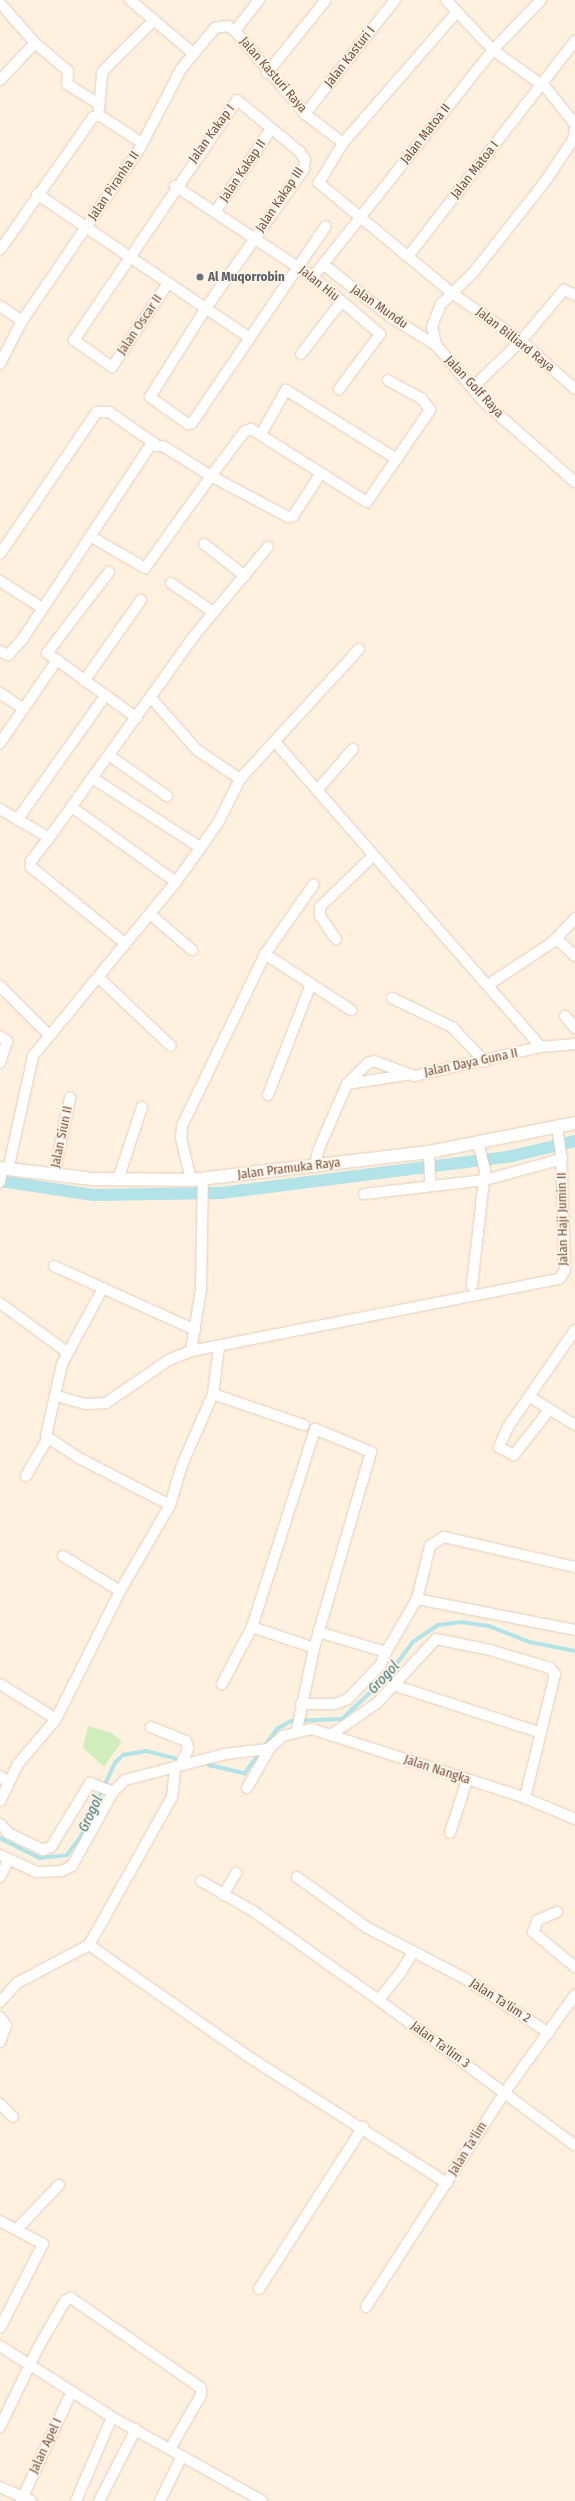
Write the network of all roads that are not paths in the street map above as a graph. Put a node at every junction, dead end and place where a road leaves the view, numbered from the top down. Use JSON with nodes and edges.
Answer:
{"nodes":[{"id":1,"x":130,"y":0,"type":"edge"},
{"id":2,"x":259,"y":0,"type":"edge"},
{"id":3,"x":326,"y":0,"type":"edge"},
{"id":4,"x":395,"y":0,"type":"edge"},
{"id":5,"x":446,"y":0,"type":"edge"},
{"id":6,"x":541,"y":0,"type":"edge"},
{"id":7,"x":0,"y":3,"type":"edge"},
{"id":8,"x":456,"y":13,"type":"junction"},
{"id":9,"x":154,"y":20,"type":"junction"},
{"id":10,"x":235,"y":31,"type":"junction"},
{"id":11,"x":575,"y":40,"type":"edge"},
{"id":12,"x":34,"y":43,"type":"junction"},
{"id":13,"x":493,"y":50,"type":"junction"},
{"id":14,"x":193,"y":53,"type":"junction"},
{"id":15,"x":267,"y":73,"type":"junction"},
{"id":16,"x":0,"y":80,"type":"edge"},
{"id":17,"x":541,"y":85,"type":"junction"},
{"id":18,"x":99,"y":104,"type":"junction"},
{"id":19,"x":306,"y":114,"type":"junction"},
{"id":20,"x":99,"y":116,"type":"junction"},
{"id":21,"x":575,"y":124,"type":"edge"},
{"id":22,"x":271,"y":129,"type":"junction"},
{"id":23,"x":575,"y":129,"type":"edge"},
{"id":24,"x":142,"y":143,"type":"junction"},
{"id":25,"x":343,"y":143,"type":"junction"},
{"id":26,"x":175,"y":186,"type":"junction"},
{"id":27,"x":37,"y":194,"type":"junction"},
{"id":28,"x":215,"y":212,"type":"junction"},
{"id":29,"x":360,"y":218,"type":"junction"},
{"id":30,"x":326,"y":226,"type":"dead end"},
{"id":31,"x":85,"y":228,"type":"junction"},
{"id":32,"x":255,"y":238,"type":"junction"},
{"id":33,"x":0,"y":250,"type":"edge"},
{"id":34,"x":408,"y":255,"type":"junction"},
{"id":35,"x":129,"y":257,"type":"junction"},
{"id":36,"x":324,"y":265,"type":"junction"},
{"id":37,"x":298,"y":267,"type":"junction"},
{"id":38,"x":313,"y":277,"type":"junction"},
{"id":39,"x":168,"y":283,"type":"junction"},
{"id":40,"x":453,"y":294,"type":"junction"},
{"id":41,"x":575,"y":295,"type":"edge"},
{"id":42,"x":341,"y":302,"type":"junction"},
{"id":43,"x":0,"y":306,"type":"edge"},
{"id":44,"x":206,"y":308,"type":"junction"},
{"id":45,"x":22,"y":321,"type":"junction"},
{"id":46,"x":250,"y":338,"type":"junction"},
{"id":47,"x":521,"y":342,"type":"junction"},
{"id":48,"x":436,"y":345,"type":"junction"},
{"id":49,"x":301,"y":354,"type":"dead end"},
{"id":50,"x":0,"y":364,"type":"edge"},
{"id":51,"x":388,"y":380,"type":"dead end"},
{"id":52,"x":472,"y":388,"type":"junction"},
{"id":53,"x":339,"y":389,"type":"dead end"},
{"id":54,"x":575,"y":389,"type":"edge"},
{"id":55,"x":261,"y":434,"type":"junction"},
{"id":56,"x":155,"y":444,"type":"junction"},
{"id":57,"x":397,"y":459,"type":"junction"},
{"id":58,"x":321,"y":473,"type":"junction"},
{"id":59,"x":211,"y":476,"type":"junction"},
{"id":60,"x":575,"y":482,"type":"edge"},
{"id":61,"x":90,"y":536,"type":"junction"},
{"id":62,"x":204,"y":544,"type":"dead end"},
{"id":63,"x":268,"y":547,"type":"dead end"},
{"id":64,"x":0,"y":554,"type":"edge"},
{"id":65,"x":109,"y":572,"type":"dead end"},
{"id":66,"x":245,"y":576,"type":"junction"},
{"id":67,"x":0,"y":581,"type":"edge"},
{"id":68,"x":171,"y":583,"type":"dead end"},
{"id":69,"x":140,"y":600,"type":"dead end"},
{"id":70,"x":42,"y":608,"type":"junction"},
{"id":71,"x":213,"y":612,"type":"junction"},
{"id":72,"x":359,"y":649,"type":"dead end"},
{"id":73,"x":0,"y":651,"type":"edge"},
{"id":74,"x":57,"y":660,"type":"junction"},
{"id":75,"x":84,"y":681,"type":"junction"},
{"id":76,"x":0,"y":694,"type":"edge"},
{"id":77,"x":105,"y":696,"type":"junction"},
{"id":78,"x":152,"y":699,"type":"junction"},
{"id":79,"x":22,"y":708,"type":"junction"},
{"id":80,"x":137,"y":718,"type":"junction"},
{"id":81,"x":275,"y":742,"type":"junction"},
{"id":82,"x":0,"y":743,"type":"edge"},
{"id":83,"x":353,"y":749,"type":"dead end"},
{"id":84,"x":110,"y":756,"type":"junction"},
{"id":85,"x":94,"y":779,"type":"junction"},
{"id":86,"x":240,"y":779,"type":"junction"},
{"id":87,"x":318,"y":789,"type":"junction"},
{"id":88,"x":168,"y":796,"type":"dead end"},
{"id":89,"x":73,"y":808,"type":"junction"},
{"id":90,"x":0,"y":809,"type":"edge"},
{"id":91,"x":18,"y":820,"type":"junction"},
{"id":92,"x":49,"y":838,"type":"junction"},
{"id":93,"x":201,"y":848,"type":"junction"},
{"id":94,"x":373,"y":856,"type":"junction"},
{"id":95,"x":176,"y":882,"type":"junction"},
{"id":96,"x":314,"y":884,"type":"dead end"},
{"id":97,"x":151,"y":915,"type":"junction"},
{"id":98,"x":575,"y":918,"type":"edge"},
{"id":99,"x":336,"y":939,"type":"dead end"},
{"id":100,"x":557,"y":939,"type":"junction"},
{"id":101,"x":126,"y":944,"type":"junction"},
{"id":102,"x":192,"y":950,"type":"dead end"},
{"id":103,"x":265,"y":954,"type":"junction"},
{"id":104,"x":575,"y":956,"type":"edge"},
{"id":105,"x":98,"y":977,"type":"junction"},
{"id":106,"x":311,"y":984,"type":"junction"},
{"id":107,"x":0,"y":986,"type":"edge"},
{"id":108,"x":488,"y":986,"type":"junction"},
{"id":109,"x":392,"y":998,"type":"dead end"},
{"id":110,"x":351,"y":1010,"type":"dead end"},
{"id":111,"x":565,"y":1016,"type":"dead end"},
{"id":112,"x":575,"y":1028,"type":"edge"},
{"id":113,"x":49,"y":1035,"type":"junction"},
{"id":114,"x":0,"y":1036,"type":"edge"},
{"id":115,"x":575,"y":1044,"type":"edge"},
{"id":116,"x":171,"y":1046,"type":"dead end"},
{"id":117,"x":541,"y":1047,"type":"junction"},
{"id":118,"x":485,"y":1062,"type":"junction"},
{"id":119,"x":0,"y":1063,"type":"edge"},
{"id":120,"x":406,"y":1075,"type":"junction"},
{"id":121,"x":347,"y":1084,"type":"junction"},
{"id":122,"x":268,"y":1095,"type":"dead end"},
{"id":123,"x":70,"y":1098,"type":"dead end"},
{"id":124,"x":142,"y":1107,"type":"dead end"},
{"id":125,"x":575,"y":1123,"type":"edge"},
{"id":126,"x":558,"y":1133,"type":"junction"},
{"id":127,"x":480,"y":1146,"type":"junction"},
{"id":128,"x":561,"y":1156,"type":"junction"},
{"id":129,"x":429,"y":1157,"type":"junction"},
{"id":130,"x":315,"y":1167,"type":"junction"},
{"id":131,"x":2,"y":1172,"type":"edge"},
{"id":132,"x":54,"y":1175,"type":"junction"},
{"id":133,"x":485,"y":1175,"type":"junction"},
{"id":134,"x":118,"y":1180,"type":"junction"},
{"id":135,"x":191,"y":1180,"type":"junction"},
{"id":136,"x":430,"y":1182,"type":"junction"},
{"id":137,"x":203,"y":1183,"type":"junction"},
{"id":138,"x":364,"y":1194,"type":"dead end"},
{"id":139,"x":54,"y":1266,"type":"dead end"},
{"id":140,"x":472,"y":1286,"type":"dead end"},
{"id":141,"x":103,"y":1288,"type":"junction"},
{"id":142,"x":0,"y":1303,"type":"edge"},
{"id":143,"x":195,"y":1330,"type":"junction"},
{"id":144,"x":575,"y":1330,"type":"edge"},
{"id":145,"x":219,"y":1347,"type":"junction"},
{"id":146,"x":190,"y":1351,"type":"junction"},
{"id":147,"x":67,"y":1352,"type":"junction"},
{"id":148,"x":212,"y":1394,"type":"junction"},
{"id":149,"x":57,"y":1396,"type":"junction"},
{"id":150,"x":530,"y":1397,"type":"junction"},
{"id":151,"x":550,"y":1410,"type":"junction"},
{"id":152,"x":304,"y":1425,"type":"dead end"},
{"id":153,"x":575,"y":1425,"type":"edge"},
{"id":154,"x":48,"y":1438,"type":"junction"},
{"id":155,"x":26,"y":1476,"type":"dead end"},
{"id":156,"x":170,"y":1505,"type":"junction"},
{"id":157,"x":63,"y":1556,"type":"dead end"},
{"id":158,"x":575,"y":1567,"type":"edge"},
{"id":159,"x":120,"y":1591,"type":"junction"},
{"id":160,"x":417,"y":1599,"type":"junction"},
{"id":161,"x":252,"y":1627,"type":"junction"},
{"id":162,"x":575,"y":1630,"type":"edge"},
{"id":163,"x":318,"y":1632,"type":"junction"},
{"id":164,"x":314,"y":1648,"type":"junction"},
{"id":165,"x":386,"y":1652,"type":"junction"},
{"id":166,"x":0,"y":1684,"type":"edge"},
{"id":167,"x":222,"y":1684,"type":"dead end"},
{"id":168,"x":396,"y":1686,"type":"junction"},
{"id":169,"x":300,"y":1709,"type":"junction"},
{"id":170,"x":56,"y":1718,"type":"junction"},
{"id":171,"x":297,"y":1727,"type":"junction"},
{"id":172,"x":151,"y":1728,"type":"dead end"},
{"id":173,"x":538,"y":1732,"type":"junction"},
{"id":174,"x":332,"y":1734,"type":"junction"},
{"id":175,"x":269,"y":1748,"type":"junction"},
{"id":176,"x":178,"y":1766,"type":"junction"},
{"id":177,"x":4,"y":1780,"type":"edge"},
{"id":178,"x":467,"y":1780,"type":"junction"},
{"id":179,"x":247,"y":1788,"type":"dead end"},
{"id":180,"x":111,"y":1791,"type":"junction"},
{"id":181,"x":525,"y":1798,"type":"junction"},
{"id":182,"x":0,"y":1801,"type":"edge"},
{"id":183,"x":575,"y":1819,"type":"edge"},
{"id":184,"x":0,"y":1824,"type":"edge"},
{"id":185,"x":450,"y":1833,"type":"dead end"},
{"id":186,"x":4,"y":1858,"type":"edge"},
{"id":187,"x":236,"y":1873,"type":"dead end"},
{"id":188,"x":0,"y":1877,"type":"edge"},
{"id":189,"x":298,"y":1877,"type":"dead end"},
{"id":190,"x":201,"y":1881,"type":"dead end"},
{"id":191,"x":223,"y":1895,"type":"junction"},
{"id":192,"x":557,"y":1912,"type":"dead end"},
{"id":193,"x":89,"y":1945,"type":"junction"},
{"id":194,"x":412,"y":1954,"type":"junction"},
{"id":195,"x":575,"y":1967,"type":"edge"},
{"id":196,"x":575,"y":1995,"type":"edge"},
{"id":197,"x":376,"y":1998,"type":"junction"},
{"id":198,"x":0,"y":2002,"type":"edge"},
{"id":199,"x":0,"y":2017,"type":"edge"},
{"id":200,"x":549,"y":2033,"type":"junction"},
{"id":201,"x":0,"y":2042,"type":"edge"},
{"id":202,"x":505,"y":2092,"type":"junction"},
{"id":203,"x":0,"y":2104,"type":"edge"},
{"id":204,"x":13,"y":2117,"type":"dead end"},
{"id":205,"x":363,"y":2127,"type":"junction"},
{"id":206,"x":575,"y":2145,"type":"edge"},
{"id":207,"x":447,"y":2183,"type":"junction"},
{"id":208,"x":59,"y":2185,"type":"dead end"},
{"id":209,"x":0,"y":2221,"type":"edge"},
{"id":210,"x":17,"y":2229,"type":"junction"},
{"id":211,"x":259,"y":2289,"type":"dead end"},
{"id":212,"x":366,"y":2307,"type":"dead end"},
{"id":213,"x":0,"y":2328,"type":"edge"},
{"id":214,"x":0,"y":2346,"type":"edge"},
{"id":215,"x":31,"y":2363,"type":"junction"},
{"id":216,"x":72,"y":2391,"type":"junction"},
{"id":217,"x":112,"y":2416,"type":"junction"},
{"id":218,"x":0,"y":2427,"type":"edge"},
{"id":219,"x":136,"y":2429,"type":"junction"},
{"id":220,"x":170,"y":2449,"type":"junction"},
{"id":221,"x":182,"y":2456,"type":"junction"},
{"id":222,"x":0,"y":2487,"type":"edge"},
{"id":223,"x":25,"y":2500,"type":"edge"},
{"id":224,"x":76,"y":2501,"type":"edge"},
{"id":225,"x":99,"y":2501,"type":"edge"},
{"id":226,"x":160,"y":2501,"type":"edge"},
{"id":227,"x":262,"y":2501,"type":"edge"}],
"edges":[{"from":1,"to":9,"type":"street"},
{"from":2,"to":10,"type":"street","name":"Jalan Kasturi Raya"},
{"from":3,"to":15,"type":"street"},
{"from":4,"to":19,"type":"street","name":"Jalan Kasturi I"},
{"from":5,"to":8,"type":"street"},
{"from":6,"to":13,"type":"street","name":"Jalan Matoa II"},
{"from":7,"to":12,"type":"street"},
{"from":8,"to":13,"type":"street"},
{"from":8,"to":25,"type":"street"},
{"from":9,"to":14,"type":"street"},
{"from":9,"to":18,"type":"street"},
{"from":10,"to":14,"type":"street","name":"Jalan Piranha II"},
{"from":10,"to":15,"type":"street","name":"Jalan Kasturi Raya"},
{"from":11,"to":17,"type":"street","name":"Jalan Matoa I"},
{"from":12,"to":16,"type":"street"},
{"from":12,"to":18,"type":"street"},
{"from":13,"to":17,"type":"street"},
{"from":13,"to":29,"type":"street","name":"Jalan Matoa II"},
{"from":14,"to":24,"type":"street","name":"Jalan Piranha II"},
{"from":15,"to":19,"type":"street","name":"Jalan Kasturi Raya"},
{"from":17,"to":21,"type":"street"},
{"from":17,"to":34,"type":"street","name":"Jalan Matoa I"},
{"from":18,"to":20,"type":"street"},
{"from":19,"to":25,"type":"street","name":"Jalan Kasturi Raya"},
{"from":20,"to":24,"type":"street"},
{"from":20,"to":27,"type":"street"},
{"from":22,"to":26,"type":"street","name":"Jalan Kakap I"},
{"from":22,"to":28,"type":"street","name":"Jalan Kakap II"},
{"from":22,"to":32,"type":"street","name":"Jalan Kakap III"},
{"from":23,"to":40,"type":"street","name":"Jalan Golf Raya"},
{"from":24,"to":31,"type":"street","name":"Jalan Piranha II"},
{"from":25,"to":29,"type":"street","name":"Jalan Billiard Raya"},
{"from":26,"to":28,"type":"street","name":"Jalan Hiu"},
{"from":26,"to":35,"type":"street"},
{"from":27,"to":31,"type":"street"},
{"from":27,"to":33,"type":"street"},
{"from":28,"to":32,"type":"street","name":"Jalan Hiu"},
{"from":29,"to":34,"type":"street","name":"Jalan Billiard Raya"},
{"from":29,"to":36,"type":"street","name":"Jalan Matoa II"},
{"from":30,"to":37,"type":"street"},
{"from":31,"to":35,"type":"street"},
{"from":31,"to":45,"type":"street","name":"Jalan Piranha II"},
{"from":32,"to":37,"type":"street","name":"Jalan Hiu"},
{"from":32,"to":44,"type":"street","name":"Jalan Kakap III"},
{"from":34,"to":40,"type":"street","name":"Jalan Billiard Raya"},
{"from":35,"to":39,"type":"street"},
{"from":35,"to":39,"type":"street","name":"Jalan Oscar II"},
{"from":36,"to":38,"type":"street","name":"Jalan Matoa II"},
{"from":36,"to":48,"type":"street","name":"Jalan Mundu"},
{"from":37,"to":38,"type":"street","name":"Jalan Hiu"},
{"from":37,"to":46,"type":"street"},
{"from":38,"to":42,"type":"street","name":"Jalan Hiu"},
{"from":39,"to":44,"type":"street"},
{"from":40,"to":47,"type":"street","name":"Jalan Billiard Raya"},
{"from":40,"to":48,"type":"street","name":"Jalan Golf Raya"},
{"from":41,"to":47,"type":"street"},
{"from":42,"to":49,"type":"street"},
{"from":42,"to":53,"type":"street","name":"Jalan Hiu"},
{"from":43,"to":45,"type":"street"},
{"from":44,"to":46,"type":"street"},
{"from":44,"to":46,"type":"street","name":"Jalan Kakap III"},
{"from":45,"to":50,"type":"street","name":"Jalan Piranha II"},
{"from":47,"to":52,"type":"street"},
{"from":47,"to":54,"type":"street","name":"Jalan Billiard Raya"},
{"from":48,"to":52,"type":"street","name":"Jalan Golf Raya"},
{"from":51,"to":57,"type":"street"},
{"from":52,"to":60,"type":"street","name":"Jalan Golf Raya"},
{"from":55,"to":57,"type":"street"},
{"from":55,"to":58,"type":"street"},
{"from":55,"to":59,"type":"street"},
{"from":56,"to":59,"type":"street"},
{"from":56,"to":61,"type":"street"},
{"from":56,"to":64,"type":"street"},
{"from":57,"to":58,"type":"street"},
{"from":58,"to":59,"type":"street"},
{"from":59,"to":61,"type":"street"},
{"from":61,"to":70,"type":"street"},
{"from":62,"to":66,"type":"street"},
{"from":63,"to":66,"type":"street"},
{"from":65,"to":74,"type":"street"},
{"from":66,"to":71,"type":"street"},
{"from":67,"to":70,"type":"street"},
{"from":68,"to":71,"type":"street"},
{"from":69,"to":75,"type":"street"},
{"from":70,"to":73,"type":"street"},
{"from":71,"to":78,"type":"street"},
{"from":72,"to":81,"type":"street"},
{"from":74,"to":75,"type":"street"},
{"from":74,"to":79,"type":"street"},
{"from":75,"to":77,"type":"street"},
{"from":76,"to":79,"type":"street"},
{"from":77,"to":80,"type":"street"},
{"from":77,"to":91,"type":"street"},
{"from":78,"to":80,"type":"street"},
{"from":78,"to":86,"type":"street"},
{"from":79,"to":82,"type":"street"},
{"from":80,"to":84,"type":"street"},
{"from":81,"to":86,"type":"street"},
{"from":81,"to":87,"type":"street"},
{"from":83,"to":87,"type":"street"},
{"from":84,"to":85,"type":"street"},
{"from":84,"to":88,"type":"street"},
{"from":85,"to":89,"type":"street"},
{"from":85,"to":93,"type":"street"},
{"from":86,"to":93,"type":"street"},
{"from":87,"to":94,"type":"street"},
{"from":89,"to":92,"type":"street"},
{"from":89,"to":95,"type":"street"},
{"from":90,"to":91,"type":"street"},
{"from":91,"to":92,"type":"street"},
{"from":92,"to":101,"type":"street"},
{"from":93,"to":95,"type":"street"},
{"from":94,"to":99,"type":"street"},
{"from":94,"to":108,"type":"street"},
{"from":95,"to":97,"type":"street"},
{"from":96,"to":103,"type":"street"},
{"from":97,"to":101,"type":"street"},
{"from":97,"to":102,"type":"street"},
{"from":98,"to":100,"type":"street"},
{"from":100,"to":104,"type":"street"},
{"from":100,"to":108,"type":"street"},
{"from":101,"to":105,"type":"street"},
{"from":103,"to":106,"type":"street"},
{"from":103,"to":135,"type":"street"},
{"from":105,"to":113,"type":"street"},
{"from":105,"to":116,"type":"street"},
{"from":106,"to":110,"type":"street"},
{"from":106,"to":122,"type":"street"},
{"from":107,"to":113,"type":"street"},
{"from":108,"to":117,"type":"street"},
{"from":109,"to":118,"type":"street"},
{"from":111,"to":112,"type":"street"},
{"from":113,"to":131,"type":"street"},
{"from":114,"to":119,"type":"street"},
{"from":115,"to":117,"type":"street","name":"Jalan Daya Guna II"},
{"from":117,"to":118,"type":"street","name":"Jalan Daya Guna II"},
{"from":118,"to":120,"type":"street","name":"Jalan Daya Guna II"},
{"from":120,"to":121,"type":"street"},
{"from":120,"to":121,"type":"street","name":"Jalan Daya Guna II"},
{"from":121,"to":130,"type":"street","name":"Jalan Daya Guna II"},
{"from":123,"to":132,"type":"street","name":"Jalan Siun II"},
{"from":124,"to":134,"type":"street"},
{"from":125,"to":126,"type":"street","name":"Jalan Pramuka Raya"},
{"from":126,"to":127,"type":"street","name":"Jalan Pramuka Raya"},
{"from":126,"to":128,"type":"street","name":"Jalan Haji Jumin II"},
{"from":127,"to":129,"type":"street","name":"Jalan Pramuka Raya"},
{"from":127,"to":133,"type":"street"},
{"from":128,"to":133,"type":"street"},
{"from":128,"to":145,"type":"street","name":"Jalan Haji Jumin II"},
{"from":129,"to":130,"type":"street","name":"Jalan Pramuka Raya"},
{"from":129,"to":136,"type":"street"},
{"from":130,"to":137,"type":"street","name":"Jalan Pramuka Raya"},
{"from":131,"to":132,"type":"street","name":"Jalan Pramuka Raya"},
{"from":132,"to":134,"type":"street","name":"Jalan Pramuka Raya"},
{"from":133,"to":136,"type":"street"},
{"from":133,"to":140,"type":"street"},
{"from":134,"to":135,"type":"street","name":"Jalan Pramuka Raya"},
{"from":135,"to":137,"type":"street","name":"Jalan Pramuka Raya"},
{"from":136,"to":138,"type":"street"},
{"from":137,"to":143,"type":"street"},
{"from":139,"to":141,"type":"street"},
{"from":141,"to":143,"type":"street"},
{"from":141,"to":147,"type":"street"},
{"from":142,"to":147,"type":"street"},
{"from":143,"to":146,"type":"street"},
{"from":144,"to":150,"type":"street"},
{"from":145,"to":146,"type":"street"},
{"from":145,"to":148,"type":"street"},
{"from":146,"to":149,"type":"street"},
{"from":147,"to":149,"type":"street"},
{"from":148,"to":152,"type":"street"},
{"from":148,"to":156,"type":"street"},
{"from":149,"to":154,"type":"street"},
{"from":150,"to":151,"type":"street"},
{"from":150,"to":151,"type":"street"},
{"from":151,"to":153,"type":"street"},
{"from":154,"to":155,"type":"street"},
{"from":154,"to":156,"type":"street"},
{"from":156,"to":159,"type":"street"},
{"from":157,"to":159,"type":"street"},
{"from":158,"to":160,"type":"street"},
{"from":159,"to":170,"type":"street"},
{"from":160,"to":162,"type":"street"},
{"from":160,"to":165,"type":"street"},
{"from":161,"to":163,"type":"street"},
{"from":161,"to":164,"type":"street"},
{"from":161,"to":167,"type":"street"},
{"from":163,"to":164,"type":"street"},
{"from":163,"to":165,"type":"street"},
{"from":164,"to":169,"type":"street"},
{"from":165,"to":169,"type":"street"},
{"from":166,"to":170,"type":"street"},
{"from":168,"to":173,"type":"street"},
{"from":168,"to":173,"type":"street"},
{"from":168,"to":174,"type":"street"},
{"from":169,"to":171,"type":"street"},
{"from":170,"to":177,"type":"street"},
{"from":171,"to":174,"type":"street","name":"Jalan Nangka"},
{"from":171,"to":175,"type":"street"},
{"from":172,"to":176,"type":"street"},
{"from":173,"to":181,"type":"street"},
{"from":174,"to":178,"type":"street","name":"Jalan Nangka"},
{"from":175,"to":176,"type":"street"},
{"from":175,"to":179,"type":"street"},
{"from":176,"to":180,"type":"street"},
{"from":176,"to":193,"type":"street"},
{"from":177,"to":182,"type":"street"},
{"from":178,"to":181,"type":"street","name":"Jalan Nangka"},
{"from":178,"to":185,"type":"street"},
{"from":180,"to":184,"type":"street"},
{"from":180,"to":186,"type":"street"},
{"from":181,"to":183,"type":"street","name":"Jalan Nangka"},
{"from":186,"to":188,"type":"street"},
{"from":187,"to":191,"type":"street"},
{"from":189,"to":194,"type":"street","name":"Jalan Ta'lim 2"},
{"from":190,"to":191,"type":"street","name":"Jalan Ta'lim 3"},
{"from":191,"to":197,"type":"street","name":"Jalan Ta'lim 3"},
{"from":192,"to":195,"type":"street"},
{"from":193,"to":198,"type":"street"},
{"from":193,"to":205,"type":"street"},
{"from":194,"to":197,"type":"street"},
{"from":194,"to":200,"type":"street","name":"Jalan Ta'lim 2"},
{"from":196,"to":200,"type":"street","name":"Jalan Ta'lim"},
{"from":197,"to":202,"type":"street","name":"Jalan Ta'lim 3"},
{"from":199,"to":201,"type":"street"},
{"from":200,"to":202,"type":"street","name":"Jalan Ta'lim"},
{"from":202,"to":206,"type":"street","name":"Jalan Ta'lim 3"},
{"from":202,"to":207,"type":"street","name":"Jalan Ta'lim"},
{"from":203,"to":204,"type":"street"},
{"from":205,"to":207,"type":"street"},
{"from":205,"to":211,"type":"street"},
{"from":207,"to":212,"type":"street","name":"Jalan Ta'lim"},
{"from":208,"to":210,"type":"street"},
{"from":209,"to":210,"type":"street"},
{"from":210,"to":213,"type":"street"},
{"from":214,"to":215,"type":"street"},
{"from":215,"to":216,"type":"street"},
{"from":215,"to":218,"type":"street"},
{"from":215,"to":220,"type":"street"},
{"from":216,"to":217,"type":"street"},
{"from":216,"to":223,"type":"street","name":"Jalan Apel I"},
{"from":217,"to":219,"type":"street"},
{"from":217,"to":224,"type":"street"},
{"from":219,"to":220,"type":"street"},
{"from":219,"to":225,"type":"street"},
{"from":220,"to":221,"type":"street"},
{"from":221,"to":226,"type":"street"},
{"from":221,"to":227,"type":"street"},
{"from":222,"to":223,"type":"street"}]}
